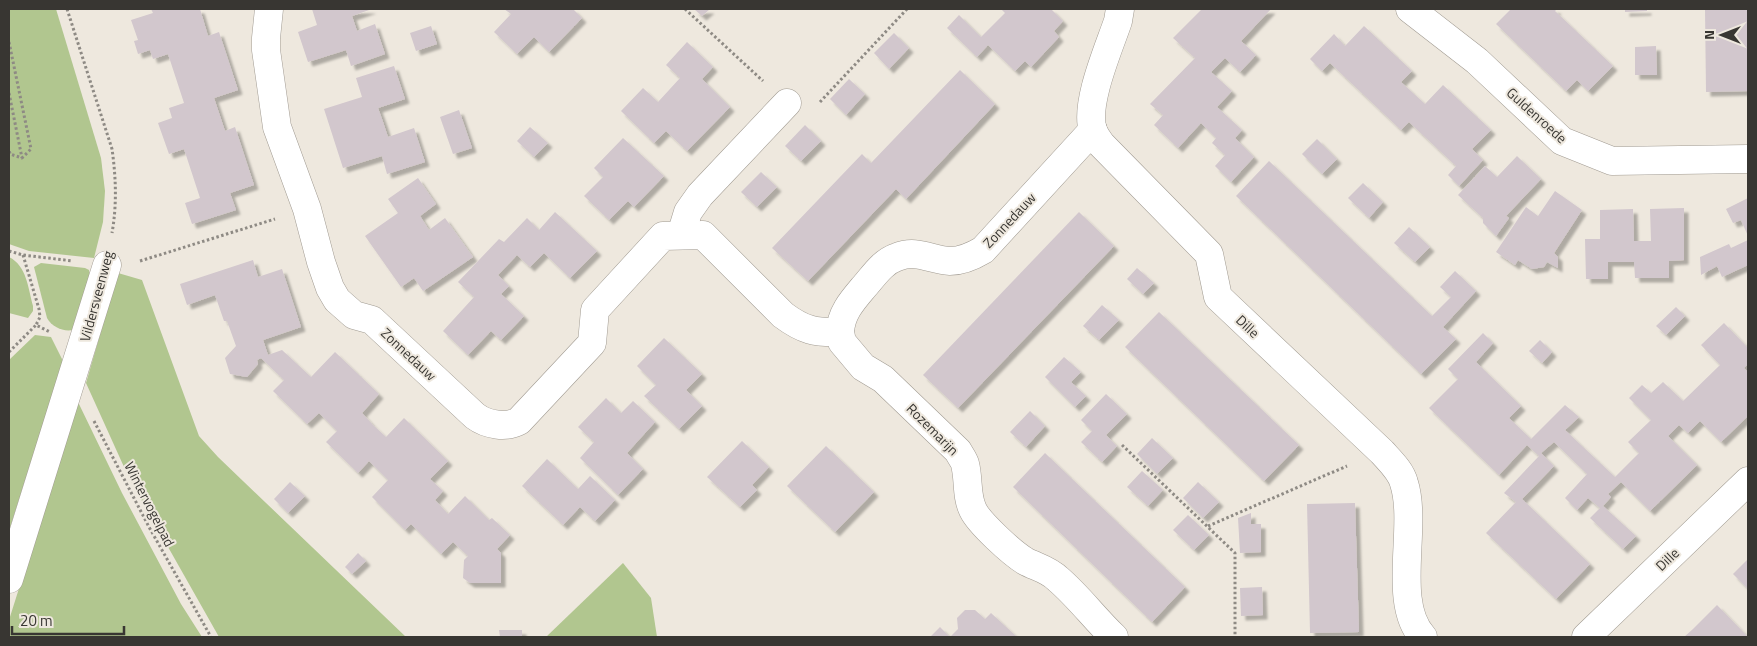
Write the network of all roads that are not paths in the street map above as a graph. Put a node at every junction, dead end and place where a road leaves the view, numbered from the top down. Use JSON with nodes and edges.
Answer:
{"nodes":[{"id":1,"x":269,"y":9,"type":"edge"},
{"id":2,"x":1120,"y":9,"type":"edge"},
{"id":3,"x":1410,"y":9,"type":"edge"},
{"id":4,"x":787,"y":103,"type":"road end"},
{"id":5,"x":1093,"y":130,"type":"junction"},
{"id":6,"x":1748,"y":159,"type":"edge"},
{"id":7,"x":681,"y":235,"type":"junction"},
{"id":8,"x":107,"y":265,"type":"road end"},
{"id":9,"x":840,"y":332,"type":"junction"},
{"id":10,"x":1748,"y":481,"type":"edge"},
{"id":11,"x":9,"y":579,"type":"edge"},
{"id":12,"x":1114,"y":637,"type":"edge"},
{"id":13,"x":1422,"y":637,"type":"edge"},
{"id":14,"x":1586,"y":637,"type":"edge"}],
"edges":[{"from":1,"to":7,"type":"street","name":"Zonnedauw"},
{"from":2,"to":5,"type":"street"},
{"from":3,"to":6,"type":"street","name":"Guldenroede"},
{"from":4,"to":7,"type":"street"},
{"from":5,"to":9,"type":"street","name":"Zonnedauw"},
{"from":5,"to":13,"type":"street","name":"Dille"},
{"from":7,"to":9,"type":"street","name":"Zonnedauw"},
{"from":8,"to":11,"type":"street","name":"Vildersveenweg"},
{"from":9,"to":12,"type":"street","name":"Rozemarijn"},
{"from":10,"to":14,"type":"street","name":"Dille"}]}
